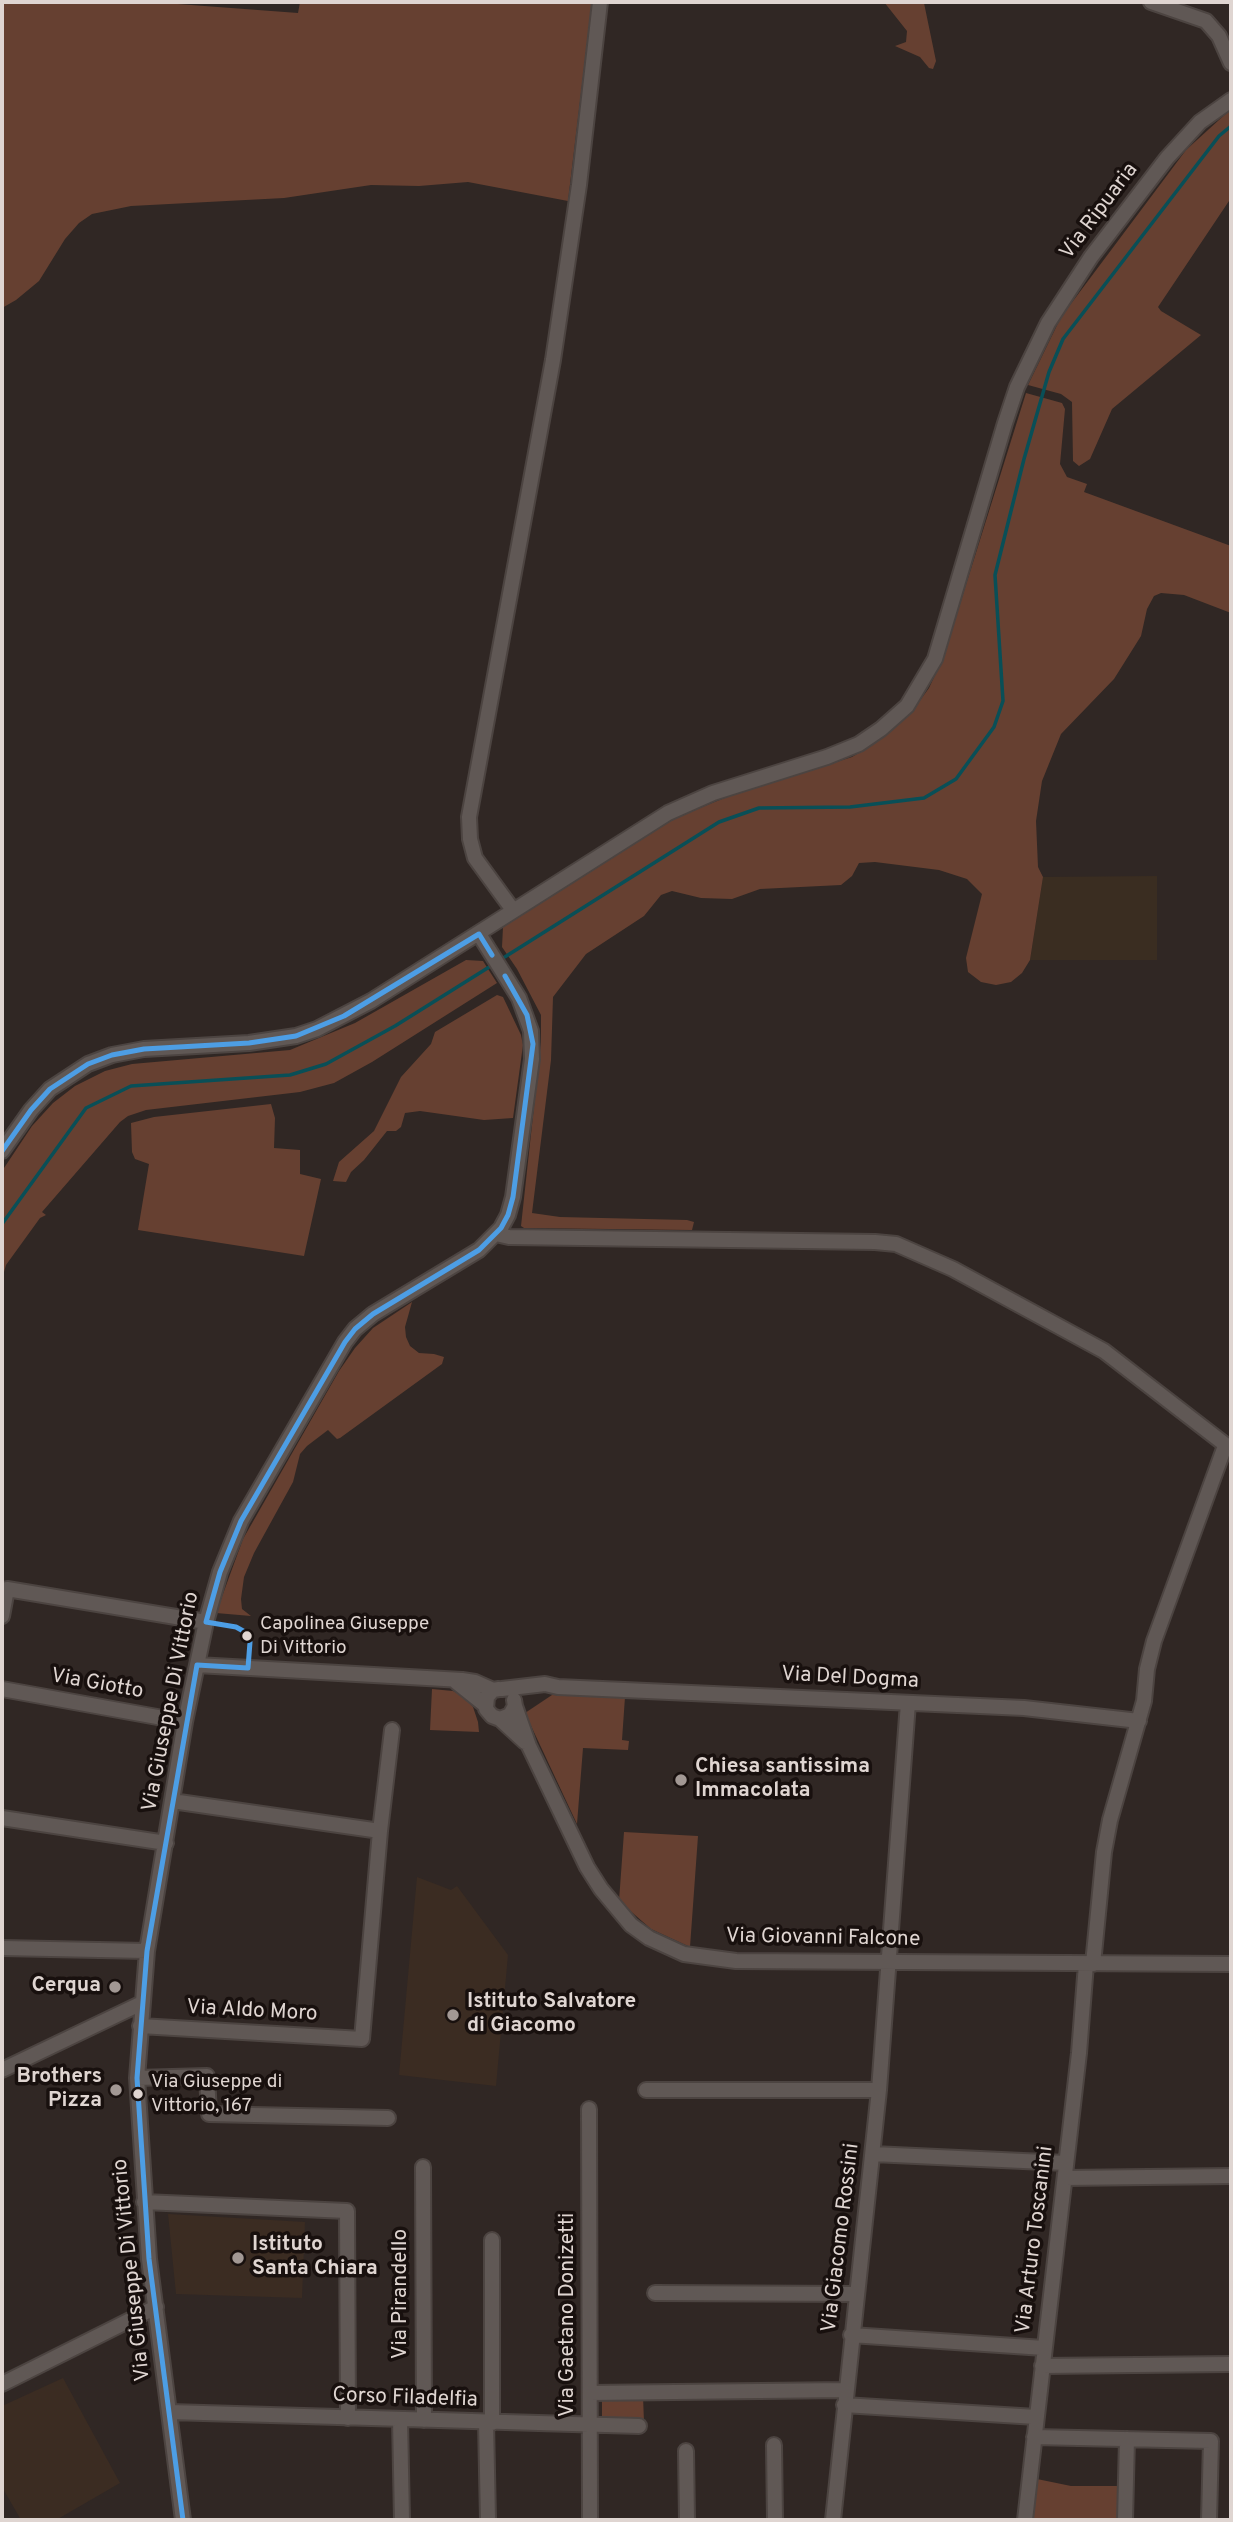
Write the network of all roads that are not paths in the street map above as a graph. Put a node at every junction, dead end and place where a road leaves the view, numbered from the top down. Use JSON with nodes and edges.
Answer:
{"nodes":[{"id":1,"x":600,"y":2,"type":"edge"},
{"id":2,"x":1151,"y":2,"type":"edge"},
{"id":3,"x":1231,"y":63,"type":"edge"},
{"id":4,"x":1231,"y":100,"type":"edge"},
{"id":5,"x":513,"y":909,"type":"junction"},
{"id":6,"x":479,"y":934,"type":"junction"},
{"id":7,"x":2,"y":1152,"type":"edge"},
{"id":8,"x":496,"y":1234,"type":"junction"},
{"id":9,"x":1228,"y":1448,"type":"edge"},
{"id":10,"x":2,"y":1616,"type":"edge"},
{"id":11,"x":206,"y":1622,"type":"junction"},
{"id":12,"x":197,"y":1665,"type":"junction"},
{"id":13,"x":453,"y":1680,"type":"junction"},
{"id":14,"x":558,"y":1687,"type":"junction"},
{"id":15,"x":2,"y":1689,"type":"edge"},
{"id":16,"x":497,"y":1689,"type":"junction"},
{"id":17,"x":515,"y":1703,"type":"junction"},
{"id":18,"x":908,"y":1703,"type":"junction"},
{"id":19,"x":485,"y":1705,"type":"junction"},
{"id":20,"x":500,"y":1718,"type":"junction"},
{"id":21,"x":1139,"y":1721,"type":"junction"},
{"id":22,"x":186,"y":1722,"type":"junction"},
{"id":23,"x":392,"y":1730,"type":"dead end"},
{"id":24,"x":529,"y":1746,"type":"junction"},
{"id":25,"x":172,"y":1801,"type":"junction"},
{"id":26,"x":2,"y":1818,"type":"edge"},
{"id":27,"x":380,"y":1831,"type":"junction"},
{"id":28,"x":166,"y":1843,"type":"junction"},
{"id":29,"x":2,"y":1948,"type":"edge"},
{"id":30,"x":147,"y":1951,"type":"junction"},
{"id":31,"x":891,"y":1961,"type":"junction"},
{"id":32,"x":1089,"y":1964,"type":"junction"},
{"id":33,"x":1231,"y":1964,"type":"edge"},
{"id":34,"x":142,"y":2003,"type":"junction"},
{"id":35,"x":141,"y":2026,"type":"junction"},
{"id":36,"x":2,"y":2070,"type":"edge"},
{"id":37,"x":137,"y":2078,"type":"junction"},
{"id":38,"x":646,"y":2090,"type":"dead end"},
{"id":39,"x":879,"y":2090,"type":"junction"},
{"id":40,"x":589,"y":2109,"type":"dead end"},
{"id":41,"x":388,"y":2118,"type":"dead end"},
{"id":42,"x":873,"y":2154,"type":"junction"},
{"id":43,"x":423,"y":2167,"type":"dead end"},
{"id":44,"x":1065,"y":2170,"type":"junction"},
{"id":45,"x":1231,"y":2176,"type":"edge"},
{"id":46,"x":144,"y":2202,"type":"junction"},
{"id":47,"x":492,"y":2240,"type":"dead end"},
{"id":48,"x":655,"y":2294,"type":"dead end"},
{"id":49,"x":856,"y":2294,"type":"junction"},
{"id":50,"x":156,"y":2307,"type":"junction"},
{"id":51,"x":851,"y":2335,"type":"junction"},
{"id":52,"x":1044,"y":2348,"type":"junction"},
{"id":53,"x":1231,"y":2364,"type":"edge"},
{"id":54,"x":1042,"y":2366,"type":"junction"},
{"id":55,"x":2,"y":2384,"type":"edge"},
{"id":56,"x":590,"y":2393,"type":"junction"},
{"id":57,"x":845,"y":2398,"type":"junction"},
{"id":58,"x":170,"y":2412,"type":"junction"},
{"id":59,"x":1036,"y":2417,"type":"junction"},
{"id":60,"x":348,"y":2418,"type":"junction"},
{"id":61,"x":400,"y":2420,"type":"junction"},
{"id":62,"x":424,"y":2420,"type":"junction"},
{"id":63,"x":489,"y":2422,"type":"junction"},
{"id":64,"x":590,"y":2426,"type":"junction"},
{"id":65,"x":639,"y":2426,"type":"dead end"},
{"id":66,"x":1034,"y":2437,"type":"junction"},
{"id":67,"x":1127,"y":2439,"type":"junction"},
{"id":68,"x":774,"y":2445,"type":"dead end"},
{"id":69,"x":686,"y":2451,"type":"dead end"},
{"id":70,"x":183,"y":2520,"type":"edge"},
{"id":71,"x":402,"y":2520,"type":"edge"},
{"id":72,"x":488,"y":2520,"type":"edge"},
{"id":73,"x":590,"y":2520,"type":"edge"},
{"id":74,"x":687,"y":2520,"type":"edge"},
{"id":75,"x":775,"y":2520,"type":"edge"},
{"id":76,"x":833,"y":2520,"type":"edge"},
{"id":77,"x":1025,"y":2520,"type":"edge"},
{"id":78,"x":1125,"y":2520,"type":"edge"},
{"id":79,"x":1209,"y":2520,"type":"edge"}],
"edges":[{"from":1,"to":5,"type":"street"},
{"from":2,"to":3,"type":"street"},
{"from":4,"to":5,"type":"street","name":"Via Ripuaria"},
{"from":5,"to":6,"type":"street","name":"Via Ripuaria"},
{"from":6,"to":7,"type":"street","name":"Via Ripuaria"},
{"from":6,"to":8,"type":"street","name":"Via Giuseppe Di Vittorio"},
{"from":8,"to":9,"type":"street"},
{"from":8,"to":11,"type":"street","name":"Via Giuseppe Di Vittorio"},
{"from":9,"to":21,"type":"street","name":"Via Arturo Toscanini"},
{"from":10,"to":11,"type":"street"},
{"from":11,"to":12,"type":"street","name":"Via Giuseppe Di Vittorio"},
{"from":12,"to":13,"type":"street"},
{"from":12,"to":22,"type":"street","name":"Via Giuseppe Di Vittorio"},
{"from":13,"to":16,"type":"street"},
{"from":13,"to":19,"type":"street"},
{"from":14,"to":16,"type":"street","name":"Via Del Dogma"},
{"from":14,"to":17,"type":"street"},
{"from":14,"to":18,"type":"street","name":"Via Del Dogma"},
{"from":15,"to":22,"type":"street","name":"Via Giotto"},
{"from":16,"to":17,"type":"street"},
{"from":16,"to":19,"type":"street"},
{"from":17,"to":20,"type":"street"},
{"from":17,"to":24,"type":"street","name":"Via Giovanni Falcone"},
{"from":18,"to":21,"type":"street","name":"Via Del Dogma"},
{"from":18,"to":31,"type":"street","name":"Via Giacomo Rossini"},
{"from":19,"to":20,"type":"street"},
{"from":20,"to":24,"type":"street","name":"Via Giovanni Falcone"},
{"from":21,"to":32,"type":"street","name":"Via Arturo Toscanini"},
{"from":22,"to":25,"type":"street","name":"Via Giuseppe Di Vittorio"},
{"from":23,"to":27,"type":"street"},
{"from":24,"to":31,"type":"street","name":"Via Giovanni Falcone"},
{"from":25,"to":27,"type":"street"},
{"from":25,"to":28,"type":"street","name":"Via Giuseppe Di Vittorio"},
{"from":26,"to":28,"type":"street"},
{"from":27,"to":35,"type":"street","name":"Via Aldo Moro"},
{"from":28,"to":30,"type":"street","name":"Via Giuseppe Di Vittorio"},
{"from":29,"to":30,"type":"street"},
{"from":30,"to":34,"type":"street","name":"Via Giuseppe Di Vittorio"},
{"from":31,"to":32,"type":"street","name":"Via Giovanni Falcone"},
{"from":31,"to":39,"type":"street","name":"Via Giacomo Rossini"},
{"from":32,"to":33,"type":"street","name":"Via Giovanni Falcone"},
{"from":32,"to":44,"type":"street","name":"Via Arturo Toscanini"},
{"from":34,"to":35,"type":"street","name":"Via Giuseppe Di Vittorio"},
{"from":34,"to":36,"type":"street"},
{"from":35,"to":37,"type":"street","name":"Via Giuseppe Di Vittorio"},
{"from":37,"to":41,"type":"street"},
{"from":37,"to":46,"type":"street","name":"Via Giuseppe Di Vittorio"},
{"from":38,"to":39,"type":"street"},
{"from":39,"to":42,"type":"street","name":"Via Giacomo Rossini"},
{"from":40,"to":56,"type":"street","name":"Via Gaetano Donizetti"},
{"from":42,"to":44,"type":"street"},
{"from":42,"to":49,"type":"street","name":"Via Giacomo Rossini"},
{"from":43,"to":62,"type":"street","name":"Via Pirandello"},
{"from":44,"to":45,"type":"street"},
{"from":44,"to":52,"type":"street","name":"Via Arturo Toscanini"},
{"from":46,"to":50,"type":"street","name":"Via Giuseppe Di Vittorio"},
{"from":46,"to":60,"type":"street"},
{"from":47,"to":63,"type":"street"},
{"from":48,"to":49,"type":"street"},
{"from":49,"to":51,"type":"street","name":"Via Giacomo Rossini"},
{"from":50,"to":55,"type":"street"},
{"from":50,"to":58,"type":"street","name":"Via Giuseppe Di Vittorio"},
{"from":51,"to":52,"type":"street"},
{"from":51,"to":57,"type":"street","name":"Via Giacomo Rossini"},
{"from":52,"to":54,"type":"street","name":"Via Arturo Toscanini"},
{"from":53,"to":54,"type":"street"},
{"from":54,"to":59,"type":"street","name":"Via Arturo Toscanini"},
{"from":56,"to":57,"type":"street"},
{"from":56,"to":64,"type":"street","name":"Via Gaetano Donizetti"},
{"from":57,"to":59,"type":"street"},
{"from":57,"to":76,"type":"street","name":"Via Giacomo Rossini"},
{"from":58,"to":60,"type":"street","name":"Corso Filadelfia"},
{"from":58,"to":70,"type":"street","name":"Via Giuseppe Di Vittorio"},
{"from":59,"to":66,"type":"street","name":"Via Arturo Toscanini"},
{"from":60,"to":61,"type":"street","name":"Corso Filadelfia"},
{"from":61,"to":62,"type":"street","name":"Corso Filadelfia"},
{"from":61,"to":71,"type":"street"},
{"from":62,"to":63,"type":"street","name":"Corso Filadelfia"},
{"from":63,"to":64,"type":"street","name":"Corso Filadelfia"},
{"from":63,"to":72,"type":"street"},
{"from":64,"to":65,"type":"street","name":"Corso Filadelfia"},
{"from":64,"to":73,"type":"street","name":"Via Gaetano Donizetti"},
{"from":66,"to":67,"type":"street"},
{"from":66,"to":77,"type":"street","name":"Via Arturo Toscanini"},
{"from":67,"to":78,"type":"street"},
{"from":67,"to":79,"type":"street"},
{"from":68,"to":75,"type":"street"},
{"from":69,"to":74,"type":"street"}]}
